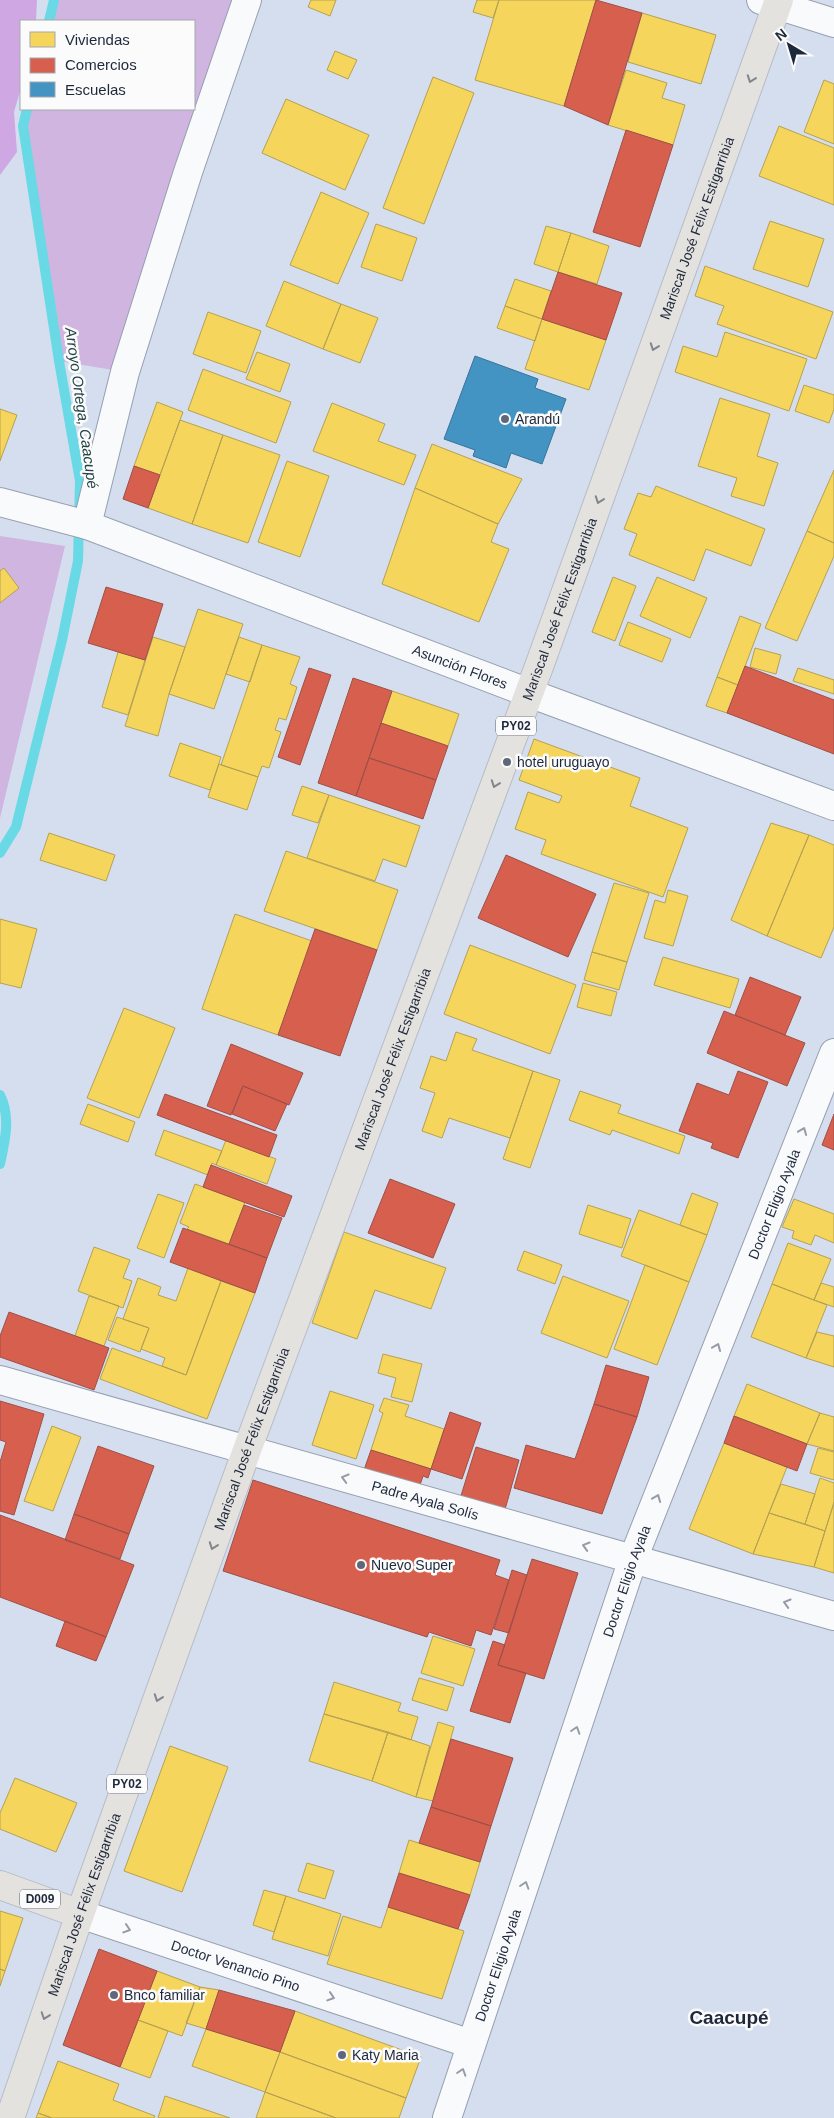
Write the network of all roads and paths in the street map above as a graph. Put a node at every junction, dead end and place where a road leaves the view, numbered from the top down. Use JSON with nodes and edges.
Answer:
{"nodes":[{"id":1,"x":247,"y":0,"type":"edge"},
{"id":2,"x":772,"y":2,"type":"edge"},
{"id":3,"x":834,"y":23,"type":"edge"},
{"id":4,"x":0,"y":502,"type":"edge"},
{"id":5,"x":85,"y":524,"type":"junction"},
{"id":6,"x":529,"y":693,"type":"junction"},
{"id":7,"x":834,"y":806,"type":"edge"},
{"id":8,"x":834,"y":1053,"type":"edge"},
{"id":9,"x":9,"y":1382,"type":"edge"},
{"id":10,"x":247,"y":1450,"type":"junction"},
{"id":11,"x":633,"y":1559,"type":"junction"},
{"id":12,"x":834,"y":1616,"type":"edge"},
{"id":13,"x":0,"y":1885,"type":"edge"},
{"id":14,"x":80,"y":1914,"type":"junction"},
{"id":15,"x":472,"y":2044,"type":"junction"},
{"id":16,"x":10,"y":2118,"type":"edge"},
{"id":17,"x":447,"y":2118,"type":"edge"}],
"edges":[{"from":1,"to":5,"type":"street"},
{"from":2,"to":3,"type":"street"},
{"from":2,"to":6,"type":"main road","name":"Mariscal José Félix Estigarribia","number":"PY02","one_way":true},
{"from":4,"to":5,"type":"street","name":"Asunción Flores"},
{"from":5,"to":6,"type":"street","name":"Asunción Flores"},
{"from":6,"to":7,"type":"street","name":"Asunción Flores"},
{"from":6,"to":10,"type":"main road","name":"Mariscal José Félix Estigarribia","number":"PY02","one_way":true},
{"from":11,"to":8,"type":"street","name":"Doctor Eligio Ayala","one_way":true},
{"from":9,"to":10,"type":"street","name":"Padre Ayala Solís"},
{"from":11,"to":10,"type":"street","name":"Padre Ayala Solís","one_way":true},
{"from":10,"to":14,"type":"main road","name":"Mariscal José Félix Estigarribia","number":"PY02","one_way":true},
{"from":12,"to":11,"type":"street","name":"Padre Ayala Solís","one_way":true},
{"from":15,"to":11,"type":"street","name":"Doctor Eligio Ayala","one_way":true},
{"from":13,"to":14,"type":"main road","name":"Doctor Venancio Pino","number":"D009"},
{"from":14,"to":15,"type":"street","name":"Doctor Venancio Pino","one_way":true},
{"from":14,"to":16,"type":"main road","name":"Mariscal José Félix Estigarribia","number":"PY02","one_way":true},
{"from":17,"to":15,"type":"street","name":"Doctor Eligio Ayala","one_way":true}]}
